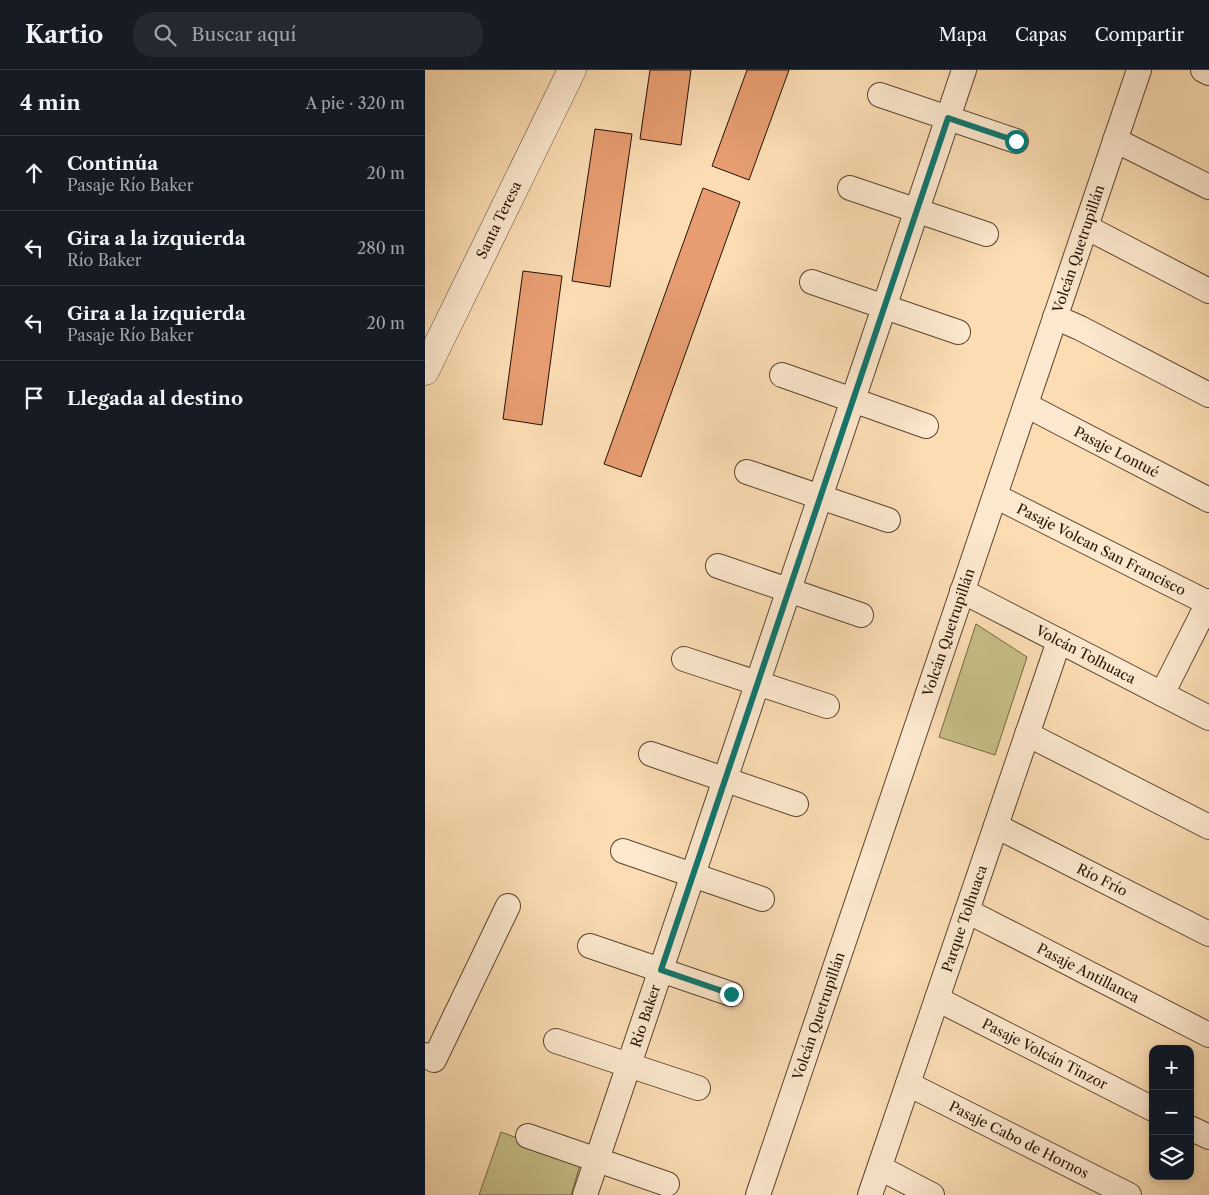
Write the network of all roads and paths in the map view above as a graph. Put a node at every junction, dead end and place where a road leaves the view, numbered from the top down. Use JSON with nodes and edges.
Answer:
{"nodes":[{"id":1,"x":572,"y":70,"type":"edge"},
{"id":2,"x":964,"y":70,"type":"edge"},
{"id":3,"x":1139,"y":70,"type":"edge"},
{"id":4,"x":1203,"y":70,"type":"edge"},
{"id":5,"x":1209,"y":73,"type":"edge"},
{"id":6,"x":880,"y":95,"type":"dead end"},
{"id":7,"x":948,"y":118,"type":"junction"},
{"id":8,"x":1115,"y":140,"type":"junction"},
{"id":9,"x":1016,"y":141,"type":"dead end"},
{"id":10,"x":1209,"y":187,"type":"edge"},
{"id":11,"x":850,"y":188,"type":"dead end"},
{"id":12,"x":916,"y":211,"type":"junction"},
{"id":13,"x":1086,"y":227,"type":"junction"},
{"id":14,"x":987,"y":234,"type":"dead end"},
{"id":15,"x":812,"y":282,"type":"dead end"},
{"id":16,"x":1209,"y":291,"type":"edge"},
{"id":17,"x":884,"y":306,"type":"junction"},
{"id":18,"x":1055,"y":317,"type":"junction"},
{"id":19,"x":958,"y":332,"type":"dead end"},
{"id":20,"x":425,"y":371,"type":"edge"},
{"id":21,"x":782,"y":375,"type":"dead end"},
{"id":22,"x":1209,"y":395,"type":"edge"},
{"id":23,"x":853,"y":400,"type":"junction"},
{"id":24,"x":1026,"y":405,"type":"junction"},
{"id":25,"x":926,"y":426,"type":"dead end"},
{"id":26,"x":747,"y":472,"type":"dead end"},
{"id":27,"x":995,"y":496,"type":"junction"},
{"id":28,"x":820,"y":497,"type":"junction"},
{"id":29,"x":1209,"y":500,"type":"edge"},
{"id":30,"x":888,"y":520,"type":"dead end"},
{"id":31,"x":718,"y":566,"type":"dead end"},
{"id":32,"x":789,"y":591,"type":"junction"},
{"id":33,"x":962,"y":592,"type":"junction"},
{"id":34,"x":1208,"y":602,"type":"edge"},
{"id":35,"x":861,"y":616,"type":"dead end"},
{"id":36,"x":1059,"y":641,"type":"junction"},
{"id":37,"x":684,"y":659,"type":"dead end"},
{"id":38,"x":757,"y":684,"type":"junction"},
{"id":39,"x":1162,"y":694,"type":"junction"},
{"id":40,"x":827,"y":706,"type":"dead end"},
{"id":41,"x":1209,"y":718,"type":"edge"},
{"id":42,"x":1027,"y":734,"type":"junction"},
{"id":43,"x":651,"y":754,"type":"dead end"},
{"id":44,"x":725,"y":780,"type":"junction"},
{"id":45,"x":796,"y":804,"type":"dead end"},
{"id":46,"x":996,"y":826,"type":"junction"},
{"id":47,"x":1209,"y":827,"type":"edge"},
{"id":48,"x":623,"y":851,"type":"dead end"},
{"id":49,"x":693,"y":875,"type":"junction"},
{"id":50,"x":761,"y":899,"type":"dead end"},
{"id":51,"x":508,"y":906,"type":"dead end"},
{"id":52,"x":967,"y":911,"type":"junction"},
{"id":53,"x":1209,"y":934,"type":"edge"},
{"id":54,"x":590,"y":946,"type":"dead end"},
{"id":55,"x":661,"y":970,"type":"junction"},
{"id":56,"x":731,"y":994,"type":"dead end"},
{"id":57,"x":937,"y":1000,"type":"junction"},
{"id":58,"x":1209,"y":1035,"type":"edge"},
{"id":59,"x":556,"y":1041,"type":"dead end"},
{"id":60,"x":430,"y":1057,"type":"edge"},
{"id":61,"x":629,"y":1065,"type":"junction"},
{"id":62,"x":908,"y":1084,"type":"junction"},
{"id":63,"x":698,"y":1088,"type":"dead end"},
{"id":64,"x":1149,"y":1107,"type":"edge"},
{"id":65,"x":1194,"y":1130,"type":"edge"},
{"id":66,"x":528,"y":1136,"type":"dead end"},
{"id":67,"x":1209,"y":1137,"type":"edge"},
{"id":68,"x":597,"y":1160,"type":"junction"},
{"id":69,"x":880,"y":1168,"type":"junction"},
{"id":70,"x":667,"y":1184,"type":"dead end"},
{"id":71,"x":585,"y":1195,"type":"edge"},
{"id":72,"x":758,"y":1195,"type":"edge"},
{"id":73,"x":870,"y":1195,"type":"edge"},
{"id":74,"x":932,"y":1195,"type":"edge"},
{"id":75,"x":1129,"y":1195,"type":"edge"}],
"edges":[{"from":1,"to":20,"type":"street","name":"Santa Teresa"},
{"from":2,"to":7,"type":"street","name":"Río Baker"},
{"from":3,"to":8,"type":"street","name":"Volcán Quetrupillán"},
{"from":4,"to":5,"type":"street"},
{"from":6,"to":7,"type":"street"},
{"from":7,"to":9,"type":"street"},
{"from":7,"to":12,"type":"street","name":"Río Baker"},
{"from":8,"to":10,"type":"street"},
{"from":8,"to":13,"type":"street","name":"Volcán Quetrupillán"},
{"from":11,"to":12,"type":"street"},
{"from":12,"to":14,"type":"street"},
{"from":12,"to":17,"type":"street","name":"Río Baker"},
{"from":13,"to":16,"type":"street"},
{"from":13,"to":18,"type":"street","name":"Volcán Quetrupillán"},
{"from":15,"to":17,"type":"street"},
{"from":17,"to":19,"type":"street"},
{"from":17,"to":23,"type":"street","name":"Río Baker"},
{"from":18,"to":22,"type":"street"},
{"from":18,"to":24,"type":"street","name":"Volcán Quetrupillán"},
{"from":21,"to":23,"type":"street"},
{"from":23,"to":25,"type":"street"},
{"from":23,"to":28,"type":"street","name":"Río Baker"},
{"from":24,"to":27,"type":"street","name":"Volcán Quetrupillán"},
{"from":24,"to":29,"type":"street","name":"Pasaje Lontué"},
{"from":26,"to":28,"type":"street"},
{"from":27,"to":33,"type":"street","name":"Volcán Quetrupillán"},
{"from":27,"to":34,"type":"street","name":"Pasaje Volcan San Francisco"},
{"from":28,"to":30,"type":"street"},
{"from":28,"to":32,"type":"street","name":"Río Baker"},
{"from":31,"to":32,"type":"street"},
{"from":32,"to":35,"type":"street"},
{"from":32,"to":38,"type":"street","name":"Río Baker"},
{"from":33,"to":36,"type":"street","name":"Volcán Tolhuaca"},
{"from":33,"to":72,"type":"street","name":"Volcán Quetrupillán"},
{"from":34,"to":39,"type":"street"},
{"from":36,"to":39,"type":"street","name":"Volcán Tolhuaca"},
{"from":36,"to":42,"type":"street","name":"Parque Tolhuaca"},
{"from":37,"to":38,"type":"street"},
{"from":38,"to":40,"type":"street"},
{"from":38,"to":44,"type":"street","name":"Río Baker"},
{"from":39,"to":41,"type":"street","name":"Volcán Tolhuaca"},
{"from":42,"to":46,"type":"street","name":"Parque Tolhuaca"},
{"from":42,"to":47,"type":"street"},
{"from":43,"to":44,"type":"street"},
{"from":44,"to":45,"type":"street"},
{"from":44,"to":49,"type":"street","name":"Río Baker"},
{"from":46,"to":52,"type":"street","name":"Parque Tolhuaca"},
{"from":46,"to":53,"type":"street","name":"Río Frío"},
{"from":48,"to":49,"type":"street"},
{"from":49,"to":50,"type":"street"},
{"from":49,"to":55,"type":"street","name":"Río Baker"},
{"from":51,"to":60,"type":"street"},
{"from":52,"to":57,"type":"street","name":"Parque Tolhuaca"},
{"from":52,"to":58,"type":"street","name":"Pasaje Antillanca"},
{"from":54,"to":55,"type":"street"},
{"from":55,"to":56,"type":"street"},
{"from":55,"to":61,"type":"street","name":"Río Baker"},
{"from":57,"to":62,"type":"street","name":"Parque Tolhuaca"},
{"from":57,"to":64,"type":"street","name":"Pasaje Volcán Tinzor"},
{"from":59,"to":61,"type":"street"},
{"from":61,"to":63,"type":"street"},
{"from":61,"to":68,"type":"street","name":"Río Baker"},
{"from":62,"to":69,"type":"street","name":"Parque Tolhuaca"},
{"from":62,"to":75,"type":"street","name":"Pasaje Cabo de Hornos"},
{"from":65,"to":67,"type":"street"},
{"from":66,"to":68,"type":"street"},
{"from":68,"to":70,"type":"street"},
{"from":68,"to":71,"type":"street","name":"Río Baker"},
{"from":69,"to":73,"type":"street","name":"Parque Tolhuaca"},
{"from":69,"to":74,"type":"street"}]}
